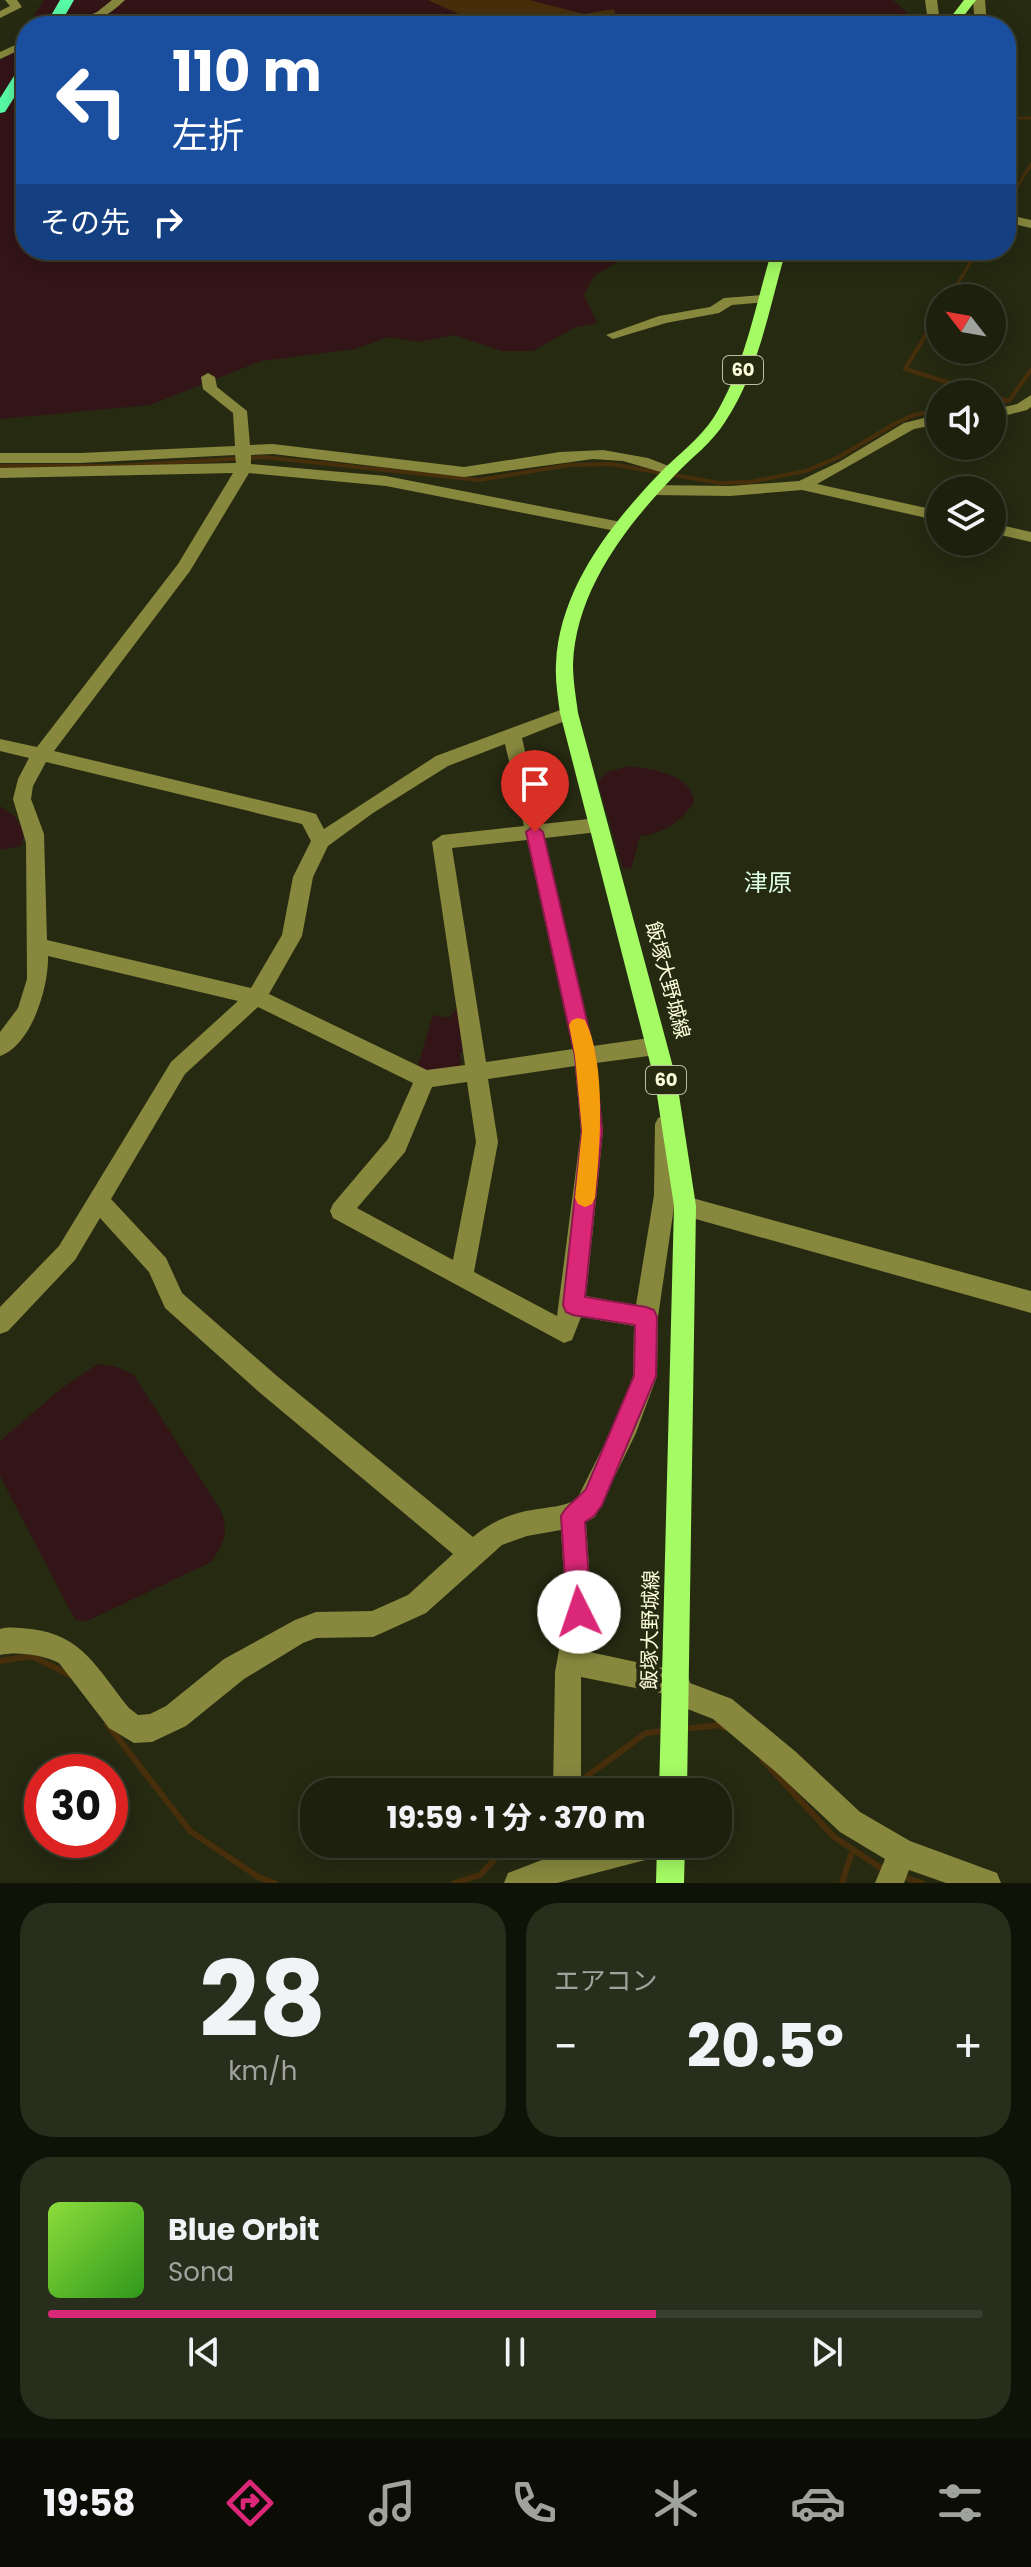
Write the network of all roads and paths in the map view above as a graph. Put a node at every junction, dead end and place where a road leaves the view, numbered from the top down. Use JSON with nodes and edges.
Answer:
{"nodes":[{"id":1,"x":11,"y":0,"type":"edge"},
{"id":2,"x":119,"y":0,"type":"edge"},
{"id":3,"x":970,"y":0,"type":"edge"},
{"id":4,"x":0,"y":15,"type":"edge"},
{"id":5,"x":96,"y":16,"type":"edge"},
{"id":6,"x":958,"y":16,"type":"edge"},
{"id":7,"x":16,"y":84,"type":"edge"},
{"id":8,"x":0,"y":109,"type":"edge"},
{"id":9,"x":776,"y":260,"type":"edge"},
{"id":10,"x":763,"y":299,"type":"junction"},
{"id":11,"x":613,"y":335,"type":"dead end"},
{"id":12,"x":208,"y":377,"type":"dead end"},
{"id":13,"x":1031,"y":399,"type":"edge"},
{"id":14,"x":1006,"y":411,"type":"edge"},
{"id":15,"x":926,"y":422,"type":"edge"},
{"id":16,"x":0,"y":458,"type":"edge"},
{"id":17,"x":244,"y":459,"type":"junction"},
{"id":18,"x":0,"y":473,"type":"edge"},
{"id":19,"x":662,"y":481,"type":"junction"},
{"id":20,"x":802,"y":485,"type":"junction"},
{"id":21,"x":926,"y":513,"type":"edge"},
{"id":22,"x":621,"y":527,"type":"junction"},
{"id":23,"x":1006,"y":531,"type":"edge"},
{"id":24,"x":1031,"y":537,"type":"edge"},
{"id":25,"x":569,"y":713,"type":"junction"},
{"id":26,"x":512,"y":733,"type":"junction"},
{"id":27,"x":0,"y":745,"type":"edge"},
{"id":28,"x":41,"y":755,"type":"junction"},
{"id":29,"x":598,"y":825,"type":"junction"},
{"id":30,"x":535,"y":832,"type":"junction"},
{"id":31,"x":321,"y":841,"type":"junction"},
{"id":32,"x":39,"y":946,"type":"junction"},
{"id":33,"x":256,"y":997,"type":"junction"},
{"id":34,"x":656,"y":1046,"type":"junction"},
{"id":35,"x":0,"y":1047,"type":"edge"},
{"id":36,"x":585,"y":1056,"type":"junction"},
{"id":37,"x":479,"y":1073,"type":"junction"},
{"id":38,"x":425,"y":1079,"type":"junction"},
{"id":39,"x":666,"y":1082,"type":"junction"},
{"id":40,"x":100,"y":1203,"type":"junction"},
{"id":41,"x":685,"y":1206,"type":"junction"},
{"id":42,"x":462,"y":1276,"type":"junction"},
{"id":43,"x":1031,"y":1302,"type":"edge"},
{"id":44,"x":573,"y":1305,"type":"junction"},
{"id":45,"x":646,"y":1317,"type":"junction"},
{"id":46,"x":0,"y":1323,"type":"edge"},
{"id":47,"x":573,"y":1516,"type":"junction"},
{"id":48,"x":473,"y":1554,"type":"junction"},
{"id":49,"x":1,"y":1646,"type":"edge"},
{"id":50,"x":570,"y":1661,"type":"junction"},
{"id":51,"x":676,"y":1709,"type":"junction"},
{"id":52,"x":567,"y":1778,"type":"edge"},
{"id":53,"x":674,"y":1778,"type":"edge"},
{"id":54,"x":559,"y":1858,"type":"edge"},
{"id":55,"x":671,"y":1858,"type":"edge"},
{"id":56,"x":896,"y":1866,"type":"edge"},
{"id":57,"x":518,"y":1883,"type":"edge"},
{"id":58,"x":670,"y":1883,"type":"edge"},
{"id":59,"x":987,"y":1883,"type":"edge"}],
"edges":[{"from":1,"to":4,"type":"street"},
{"from":2,"to":5,"type":"street"},
{"from":3,"to":6,"type":"main road"},
{"from":7,"to":8,"type":"highway"},
{"from":9,"to":10,"type":"main road","name":"飯塚大野城線","number":"60"},
{"from":10,"to":11,"type":"street"},
{"from":10,"to":19,"type":"main road","name":"飯塚大野城線","number":"60"},
{"from":12,"to":17,"type":"street"},
{"from":13,"to":14,"type":"street"},
{"from":15,"to":20,"type":"street"},
{"from":16,"to":17,"type":"street"},
{"from":17,"to":18,"type":"street"},
{"from":17,"to":19,"type":"street"},
{"from":17,"to":22,"type":"street"},
{"from":17,"to":28,"type":"street"},
{"from":19,"to":20,"type":"street"},
{"from":19,"to":22,"type":"main road","name":"飯塚大野城線","number":"60"},
{"from":20,"to":21,"type":"street"},
{"from":22,"to":25,"type":"main road","name":"飯塚大野城線","number":"60"},
{"from":23,"to":24,"type":"street"},
{"from":25,"to":26,"type":"street"},
{"from":25,"to":29,"type":"main road","name":"飯塚大野城線","number":"60"},
{"from":26,"to":30,"type":"street"},
{"from":26,"to":31,"type":"street"},
{"from":27,"to":28,"type":"street"},
{"from":28,"to":31,"type":"street"},
{"from":28,"to":32,"type":"street"},
{"from":29,"to":30,"type":"street"},
{"from":29,"to":34,"type":"main road","name":"飯塚大野城線","number":"60"},
{"from":30,"to":36,"type":"street"},
{"from":30,"to":37,"type":"street"},
{"from":31,"to":33,"type":"street"},
{"from":32,"to":33,"type":"street"},
{"from":32,"to":35,"type":"street"},
{"from":33,"to":38,"type":"street"},
{"from":33,"to":40,"type":"street"},
{"from":34,"to":36,"type":"street"},
{"from":34,"to":39,"type":"main road","name":"飯塚大野城線","number":"60"},
{"from":36,"to":37,"type":"street"},
{"from":36,"to":44,"type":"street"},
{"from":37,"to":38,"type":"street"},
{"from":37,"to":42,"type":"street"},
{"from":38,"to":42,"type":"street"},
{"from":39,"to":41,"type":"main road","name":"飯塚大野城線","number":"60"},
{"from":39,"to":45,"type":"street"},
{"from":40,"to":46,"type":"street"},
{"from":40,"to":48,"type":"street"},
{"from":41,"to":43,"type":"street"},
{"from":41,"to":51,"type":"main road","name":"飯塚大野城線","number":"60"},
{"from":42,"to":44,"type":"street"},
{"from":44,"to":45,"type":"street"},
{"from":45,"to":47,"type":"street"},
{"from":47,"to":48,"type":"street"},
{"from":47,"to":50,"type":"street"},
{"from":48,"to":49,"type":"street"},
{"from":50,"to":51,"type":"street"},
{"from":50,"to":52,"type":"street"},
{"from":51,"to":53,"type":"main road","name":"飯塚大野城線","number":"60"},
{"from":51,"to":56,"type":"street"},
{"from":54,"to":57,"type":"street"},
{"from":55,"to":58,"type":"main road"},
{"from":56,"to":59,"type":"street"}]}
